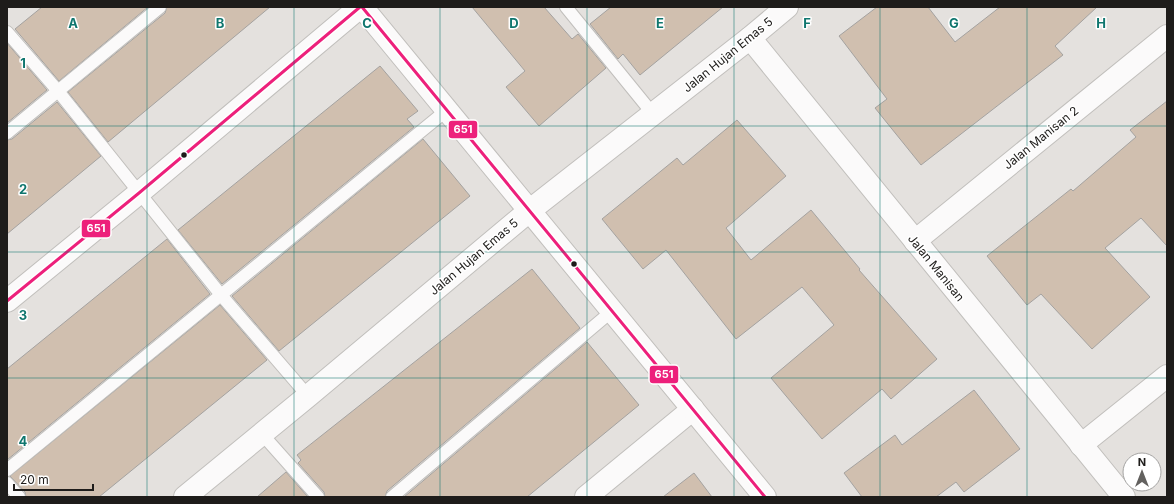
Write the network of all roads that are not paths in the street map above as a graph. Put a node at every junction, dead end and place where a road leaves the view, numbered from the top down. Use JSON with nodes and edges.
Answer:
{"nodes":[{"id":1,"x":160,"y":7,"type":"edge"},
{"id":2,"x":361,"y":7,"type":"edge"},
{"id":3,"x":787,"y":7,"type":"edge"},
{"id":4,"x":572,"y":9,"type":"edge"},
{"id":5,"x":7,"y":32,"type":"edge"},
{"id":6,"x":1167,"y":36,"type":"edge"},
{"id":7,"x":750,"y":38,"type":"junction"},
{"id":8,"x":58,"y":91,"type":"junction"},
{"id":9,"x":447,"y":110,"type":"junction"},
{"id":10,"x":653,"y":114,"type":"junction"},
{"id":11,"x":7,"y":132,"type":"edge"},
{"id":12,"x":139,"y":193,"type":"junction"},
{"id":13,"x":529,"y":211,"type":"junction"},
{"id":14,"x":914,"y":241,"type":"junction"},
{"id":15,"x":221,"y":295,"type":"junction"},
{"id":16,"x":7,"y":301,"type":"edge"},
{"id":17,"x":612,"y":311,"type":"junction"},
{"id":18,"x":1167,"y":376,"type":"edge"},
{"id":19,"x":308,"y":396,"type":"junction"},
{"id":20,"x":693,"y":409,"type":"junction"},
{"id":21,"x":262,"y":434,"type":"junction"},
{"id":22,"x":1080,"y":444,"type":"junction"},
{"id":23,"x":7,"y":470,"type":"edge"},
{"id":24,"x":7,"y":483,"type":"edge"},
{"id":25,"x":597,"y":494,"type":"edge"},
{"id":26,"x":19,"y":497,"type":"edge"},
{"id":27,"x":185,"y":497,"type":"edge"},
{"id":28,"x":318,"y":497,"type":"edge"},
{"id":29,"x":392,"y":497,"type":"edge"},
{"id":30,"x":765,"y":497,"type":"edge"},
{"id":31,"x":1124,"y":497,"type":"edge"}],
"edges":[{"from":1,"to":8,"type":"lane"},
{"from":2,"to":9,"type":"street"},
{"from":2,"to":12,"type":"street"},
{"from":3,"to":7,"type":"street","name":"Jalan Hujan Emas 5"},
{"from":4,"to":10,"type":"lane"},
{"from":5,"to":8,"type":"lane"},
{"from":6,"to":14,"type":"street","name":"Jalan Manisan 2"},
{"from":7,"to":10,"type":"street","name":"Jalan Hujan Emas 5"},
{"from":7,"to":14,"type":"street","name":"Jalan Manisan"},
{"from":8,"to":11,"type":"lane"},
{"from":8,"to":12,"type":"lane"},
{"from":9,"to":13,"type":"street"},
{"from":9,"to":15,"type":"lane"},
{"from":10,"to":13,"type":"street","name":"Jalan Hujan Emas 5"},
{"from":12,"to":15,"type":"lane"},
{"from":12,"to":16,"type":"street"},
{"from":13,"to":17,"type":"street"},
{"from":13,"to":19,"type":"street","name":"Jalan Hujan Emas 5"},
{"from":14,"to":22,"type":"street","name":"Jalan Manisan"},
{"from":15,"to":19,"type":"lane"},
{"from":15,"to":23,"type":"lane"},
{"from":17,"to":20,"type":"street"},
{"from":17,"to":29,"type":"lane"},
{"from":18,"to":22,"type":"street"},
{"from":19,"to":21,"type":"street","name":"Jalan Hujan Emas 5"},
{"from":20,"to":25,"type":"street"},
{"from":20,"to":30,"type":"street"},
{"from":21,"to":27,"type":"street","name":"Jalan Hujan Emas 5"},
{"from":21,"to":28,"type":"lane"},
{"from":22,"to":31,"type":"street","name":"Jalan Manisan"},
{"from":24,"to":26,"type":"lane"}]}
